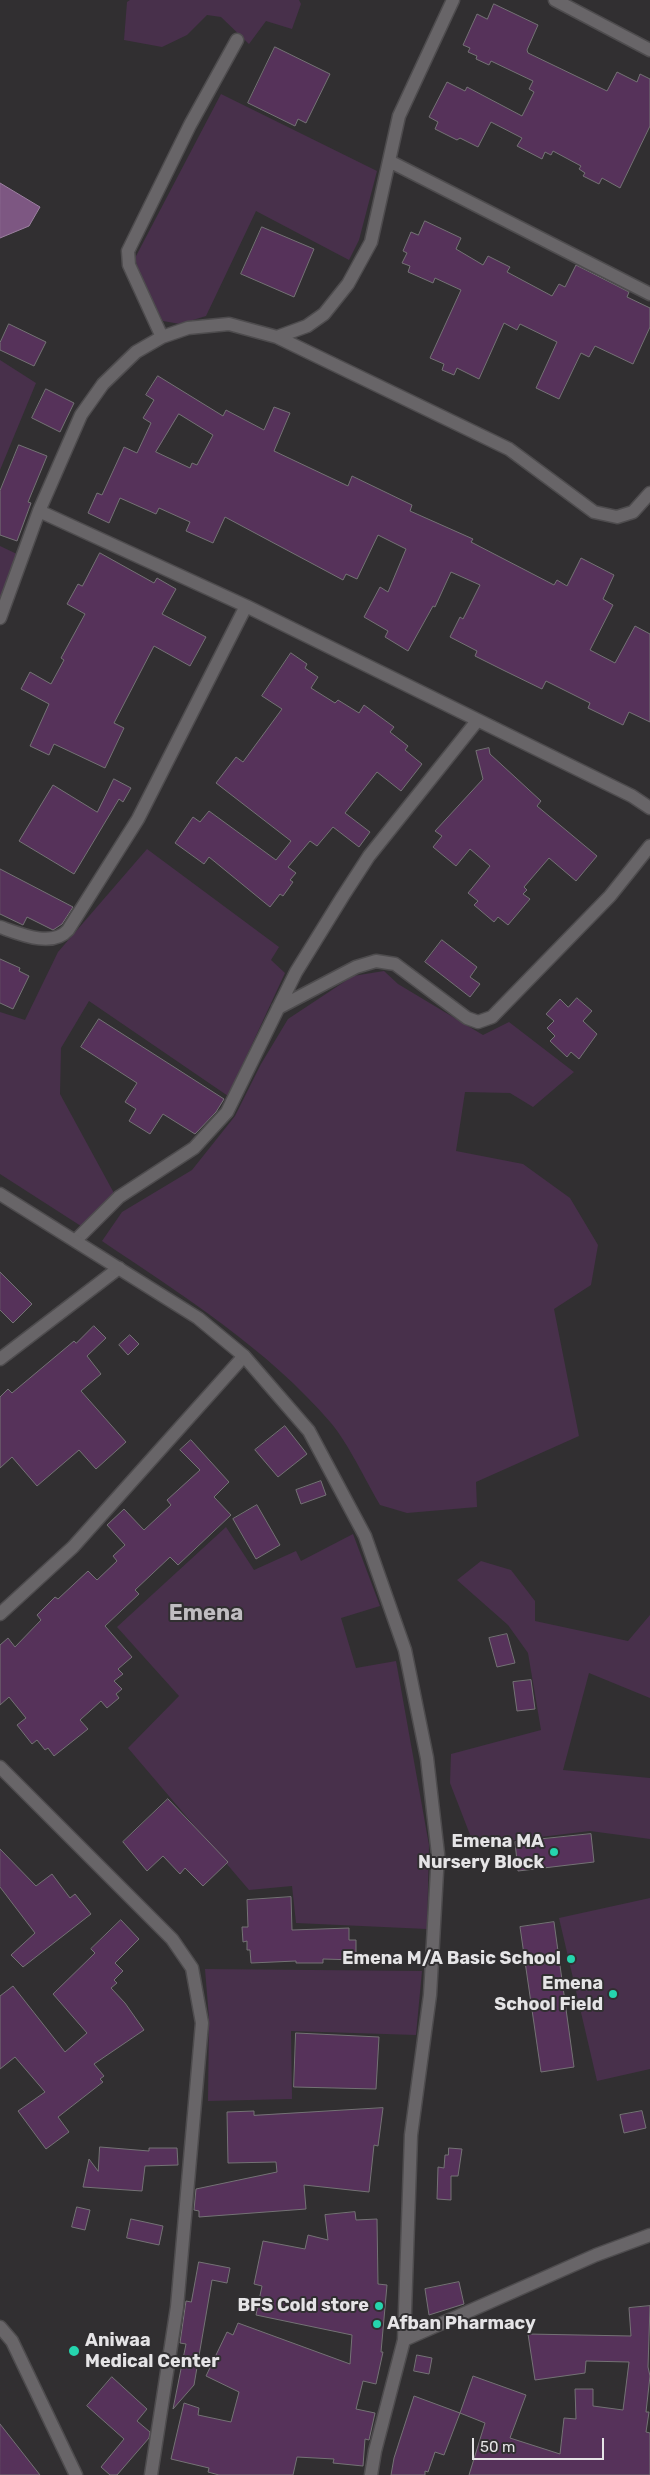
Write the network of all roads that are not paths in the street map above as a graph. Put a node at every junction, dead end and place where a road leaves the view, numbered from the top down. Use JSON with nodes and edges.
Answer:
{"nodes":[{"id":1,"x":452,"y":0,"type":"edge"},
{"id":2,"x":556,"y":0,"type":"edge"},
{"id":3,"x":237,"y":40,"type":"dead end"},
{"id":4,"x":650,"y":50,"type":"edge"},
{"id":5,"x":389,"y":160,"type":"junction"},
{"id":6,"x":650,"y":294,"type":"edge"},
{"id":7,"x":162,"y":337,"type":"junction"},
{"id":8,"x":277,"y":337,"type":"junction"},
{"id":9,"x":648,"y":501,"type":"edge"},
{"id":10,"x":39,"y":512,"type":"junction"},
{"id":11,"x":246,"y":606,"type":"junction"},
{"id":12,"x":0,"y":618,"type":"edge"},
{"id":13,"x":476,"y":721,"type":"junction"},
{"id":14,"x":650,"y":808,"type":"edge"},
{"id":15,"x":650,"y":846,"type":"edge"},
{"id":16,"x":0,"y":926,"type":"edge"},
{"id":17,"x":278,"y":1008,"type":"junction"},
{"id":18,"x":0,"y":1194,"type":"edge"},
{"id":19,"x":76,"y":1240,"type":"junction"},
{"id":20,"x":119,"y":1268,"type":"junction"},
{"id":21,"x":244,"y":1356,"type":"junction"},
{"id":22,"x":0,"y":1359,"type":"edge"},
{"id":23,"x":0,"y":1614,"type":"edge"},
{"id":24,"x":0,"y":1767,"type":"edge"},
{"id":25,"x":650,"y":2236,"type":"edge"},
{"id":26,"x":0,"y":2326,"type":"edge"},
{"id":27,"x":404,"y":2340,"type":"junction"},
{"id":28,"x":76,"y":2475,"type":"edge"},
{"id":29,"x":151,"y":2475,"type":"edge"},
{"id":30,"x":371,"y":2475,"type":"edge"}],
"edges":[{"from":1,"to":5,"type":"street"},
{"from":2,"to":4,"type":"street"},
{"from":3,"to":7,"type":"street"},
{"from":5,"to":6,"type":"street"},
{"from":5,"to":8,"type":"street"},
{"from":7,"to":8,"type":"street"},
{"from":7,"to":10,"type":"street"},
{"from":8,"to":9,"type":"street"},
{"from":10,"to":11,"type":"street"},
{"from":10,"to":12,"type":"street"},
{"from":11,"to":13,"type":"street"},
{"from":11,"to":16,"type":"street"},
{"from":13,"to":14,"type":"street"},
{"from":13,"to":17,"type":"street"},
{"from":15,"to":17,"type":"street"},
{"from":17,"to":19,"type":"street"},
{"from":18,"to":19,"type":"street"},
{"from":19,"to":20,"type":"street"},
{"from":20,"to":21,"type":"street"},
{"from":20,"to":22,"type":"street"},
{"from":21,"to":23,"type":"street"},
{"from":21,"to":27,"type":"street"},
{"from":24,"to":29,"type":"street"},
{"from":25,"to":27,"type":"street"},
{"from":26,"to":28,"type":"street"},
{"from":27,"to":30,"type":"street"}]}
